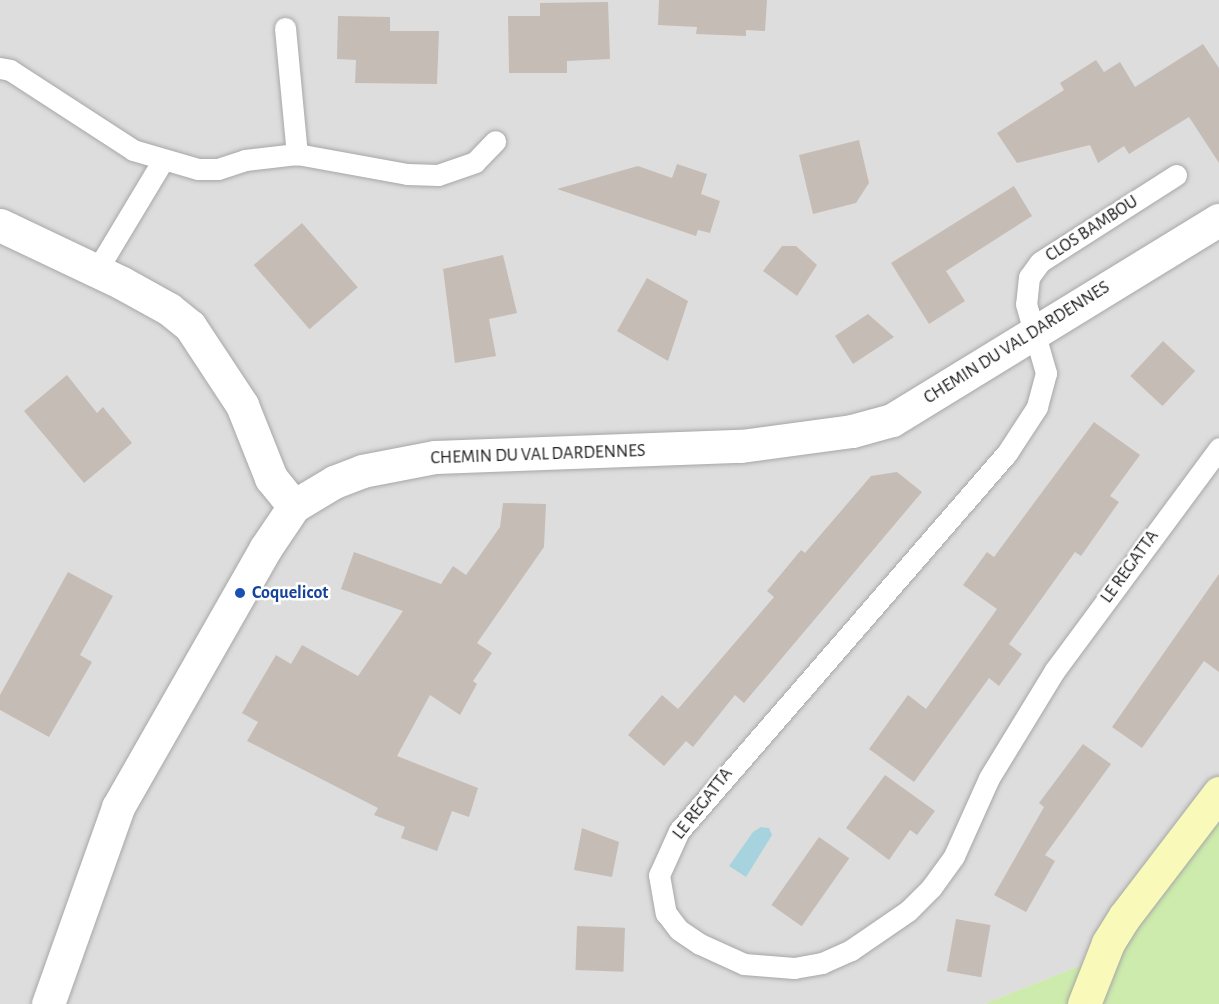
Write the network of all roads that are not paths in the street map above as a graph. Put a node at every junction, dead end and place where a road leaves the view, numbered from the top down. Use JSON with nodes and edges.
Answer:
{"nodes":[{"id":1,"x":285,"y":28,"type":"dead end"},
{"id":2,"x":0,"y":68,"type":"edge"},
{"id":3,"x":495,"y":141,"type":"dead end"},
{"id":4,"x":297,"y":154,"type":"junction"},
{"id":5,"x":163,"y":160,"type":"junction"},
{"id":6,"x":1176,"y":176,"type":"dead end"},
{"id":7,"x":1219,"y":220,"type":"edge"},
{"id":8,"x":0,"y":225,"type":"edge"},
{"id":9,"x":97,"y":270,"type":"junction"},
{"id":10,"x":1035,"y":332,"type":"junction"},
{"id":11,"x":1219,"y":448,"type":"edge"},
{"id":12,"x":294,"y":506,"type":"junction"},
{"id":13,"x":1219,"y":793,"type":"edge"},
{"id":14,"x":48,"y":1004,"type":"edge"},
{"id":15,"x":1084,"y":1004,"type":"edge"}],
"edges":[{"from":1,"to":4,"type":"lane"},
{"from":2,"to":5,"type":"lane"},
{"from":3,"to":4,"type":"lane"},
{"from":4,"to":5,"type":"lane"},
{"from":5,"to":9,"type":"lane"},
{"from":6,"to":10,"type":"lane","name":"CLOS BAMBOU"},
{"from":7,"to":10,"type":"street","name":"CHEMIN DU VAL DARDENNES"},
{"from":8,"to":9,"type":"street"},
{"from":9,"to":12,"type":"street"},
{"from":10,"to":11,"type":"lane","name":"LE REGATTA"},
{"from":10,"to":12,"type":"street","name":"CHEMIN DU VAL DARDENNES"},
{"from":12,"to":14,"type":"street","name":"CHEMIN DU VAL DARDENNES"},
{"from":13,"to":15,"type":"street"}]}
